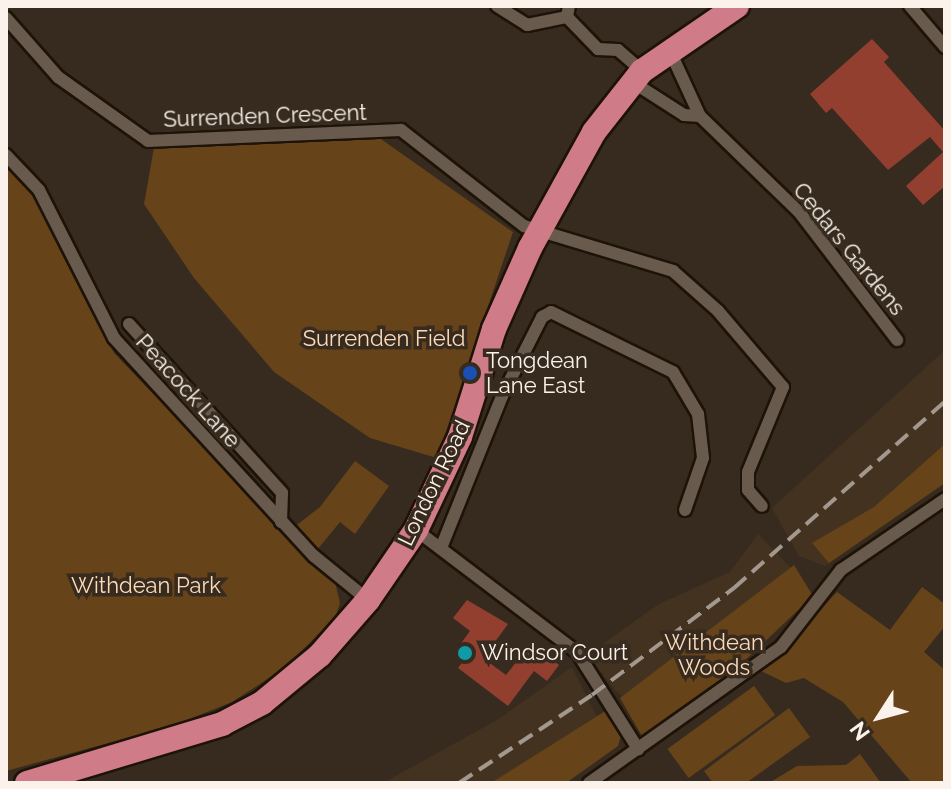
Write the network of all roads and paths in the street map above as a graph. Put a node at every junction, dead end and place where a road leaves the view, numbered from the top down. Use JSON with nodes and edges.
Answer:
{"nodes":[{"id":1,"x":497,"y":6,"type":"edge"},
{"id":2,"x":737,"y":6,"type":"edge"},
{"id":3,"x":910,"y":6,"type":"edge"},
{"id":4,"x":568,"y":12,"type":"edge"},
{"id":5,"x":6,"y":18,"type":"edge"},
{"id":6,"x":945,"y":47,"type":"edge"},
{"id":7,"x":669,"y":49,"type":"junction"},
{"id":8,"x":637,"y":76,"type":"junction"},
{"id":9,"x":700,"y":116,"type":"junction"},
{"id":10,"x":6,"y":155,"type":"edge"},
{"id":11,"x":538,"y":233,"type":"junction"},
{"id":12,"x":129,"y":324,"type":"dead end"},
{"id":13,"x":897,"y":340,"type":"dead end"},
{"id":14,"x":945,"y":499,"type":"edge"},
{"id":15,"x":762,"y":506,"type":"dead end"},
{"id":16,"x":685,"y":510,"type":"dead end"},
{"id":17,"x":281,"y":522,"type":"junction"},
{"id":18,"x":416,"y":530,"type":"junction"},
{"id":19,"x":441,"y":548,"type":"junction"},
{"id":20,"x":368,"y":600,"type":"junction"},
{"id":21,"x":636,"y":750,"type":"junction"},
{"id":22,"x":27,"y":783,"type":"edge"},
{"id":23,"x":589,"y":783,"type":"edge"}],
"edges":[{"from":1,"to":4,"type":"street"},
{"from":2,"to":7,"type":"highway","name":"London Road"},
{"from":3,"to":6,"type":"street"},
{"from":4,"to":8,"type":"street","name":"Cedars Gardens"},
{"from":5,"to":11,"type":"street","name":"Surrenden Crescent"},
{"from":7,"to":8,"type":"highway","name":"London Road"},
{"from":7,"to":9,"type":"street","name":"Cedars Gardens"},
{"from":8,"to":9,"type":"street","name":"Cedars Gardens"},
{"from":8,"to":11,"type":"highway","name":"London Road"},
{"from":9,"to":13,"type":"street","name":"Cedars Gardens"},
{"from":10,"to":17,"type":"street","name":"Peacock Lane"},
{"from":11,"to":15,"type":"street"},
{"from":11,"to":18,"type":"highway","name":"London Road"},
{"from":12,"to":17,"type":"street","name":"Peacock Lane"},
{"from":14,"to":21,"type":"street"},
{"from":16,"to":19,"type":"street"},
{"from":17,"to":20,"type":"street","name":"Peacock Lane"},
{"from":18,"to":19,"type":"street"},
{"from":18,"to":20,"type":"highway","name":"London Road"},
{"from":19,"to":21,"type":"street"},
{"from":20,"to":22,"type":"highway","name":"London Road"},
{"from":21,"to":23,"type":"street"}]}
